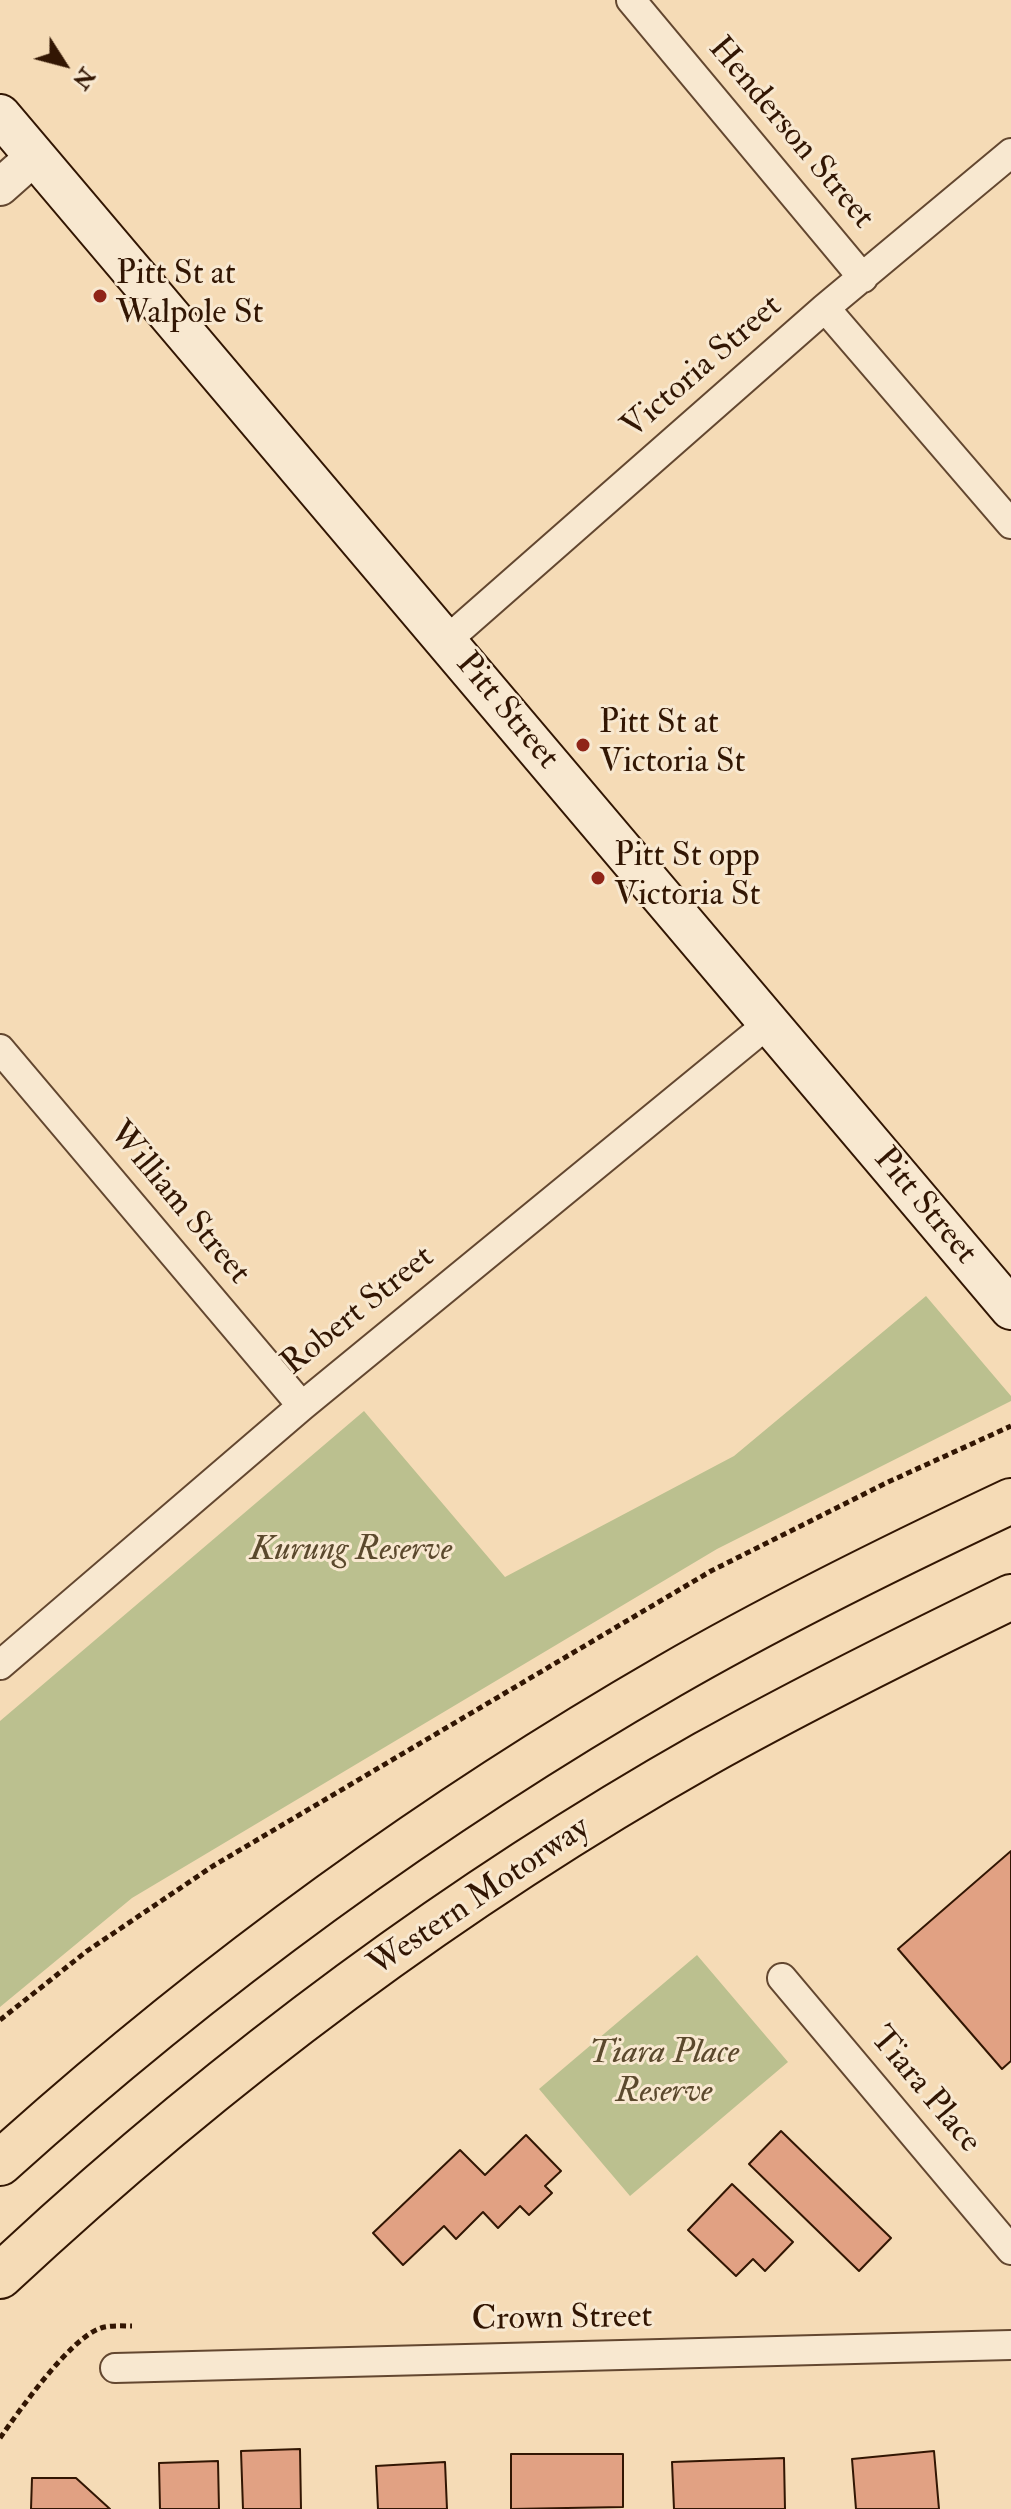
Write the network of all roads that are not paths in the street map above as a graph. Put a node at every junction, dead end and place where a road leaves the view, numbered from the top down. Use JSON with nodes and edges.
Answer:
{"nodes":[{"id":1,"x":631,"y":0,"type":"edge"},
{"id":2,"x":0,"y":115,"type":"edge"},
{"id":3,"x":1011,"y":153,"type":"edge"},
{"id":4,"x":35,"y":156,"type":"junction"},
{"id":5,"x":0,"y":187,"type":"edge"},
{"id":6,"x":863,"y":278,"type":"junction"},
{"id":7,"x":825,"y":308,"type":"junction"},
{"id":8,"x":1011,"y":524,"type":"edge"},
{"id":9,"x":446,"y":641,"type":"junction"},
{"id":10,"x":769,"y":1023,"type":"junction"},
{"id":11,"x":0,"y":1049,"type":"edge"},
{"id":12,"x":1007,"y":1297,"type":"edge"},
{"id":13,"x":302,"y":1406,"type":"junction"},
{"id":14,"x":1011,"y":1501,"type":"edge"},
{"id":15,"x":1011,"y":1597,"type":"edge"},
{"id":16,"x":0,"y":1665,"type":"edge"},
{"id":17,"x":782,"y":1978,"type":"dead end"},
{"id":18,"x":0,"y":2163,"type":"edge"},
{"id":19,"x":1011,"y":2250,"type":"edge"},
{"id":20,"x":0,"y":2276,"type":"edge"},
{"id":21,"x":1011,"y":2345,"type":"edge"},
{"id":22,"x":115,"y":2368,"type":"dead end"}],
"edges":[{"from":1,"to":6,"type":"street","name":"Henderson Street"},
{"from":2,"to":4,"type":"main road","name":"Pitt Street"},
{"from":3,"to":6,"type":"street","name":"Victoria Street"},
{"from":4,"to":5,"type":"street"},
{"from":4,"to":9,"type":"main road","name":"Pitt Street"},
{"from":6,"to":7,"type":"street","name":"Victoria Street"},
{"from":7,"to":8,"type":"street"},
{"from":7,"to":9,"type":"street","name":"Victoria Street"},
{"from":9,"to":10,"type":"main road","name":"Pitt Street"},
{"from":10,"to":12,"type":"main road","name":"Pitt Street"},
{"from":10,"to":13,"type":"street","name":"Robert Street"},
{"from":11,"to":13,"type":"street","name":"William Street"},
{"from":13,"to":16,"type":"street","name":"Robert Street"},
{"from":14,"to":18,"type":"highway"},
{"from":15,"to":20,"type":"highway","name":"Western Motorway"},
{"from":17,"to":19,"type":"street","name":"Tiara Place"},
{"from":21,"to":22,"type":"street","name":"Crown Street"}]}
